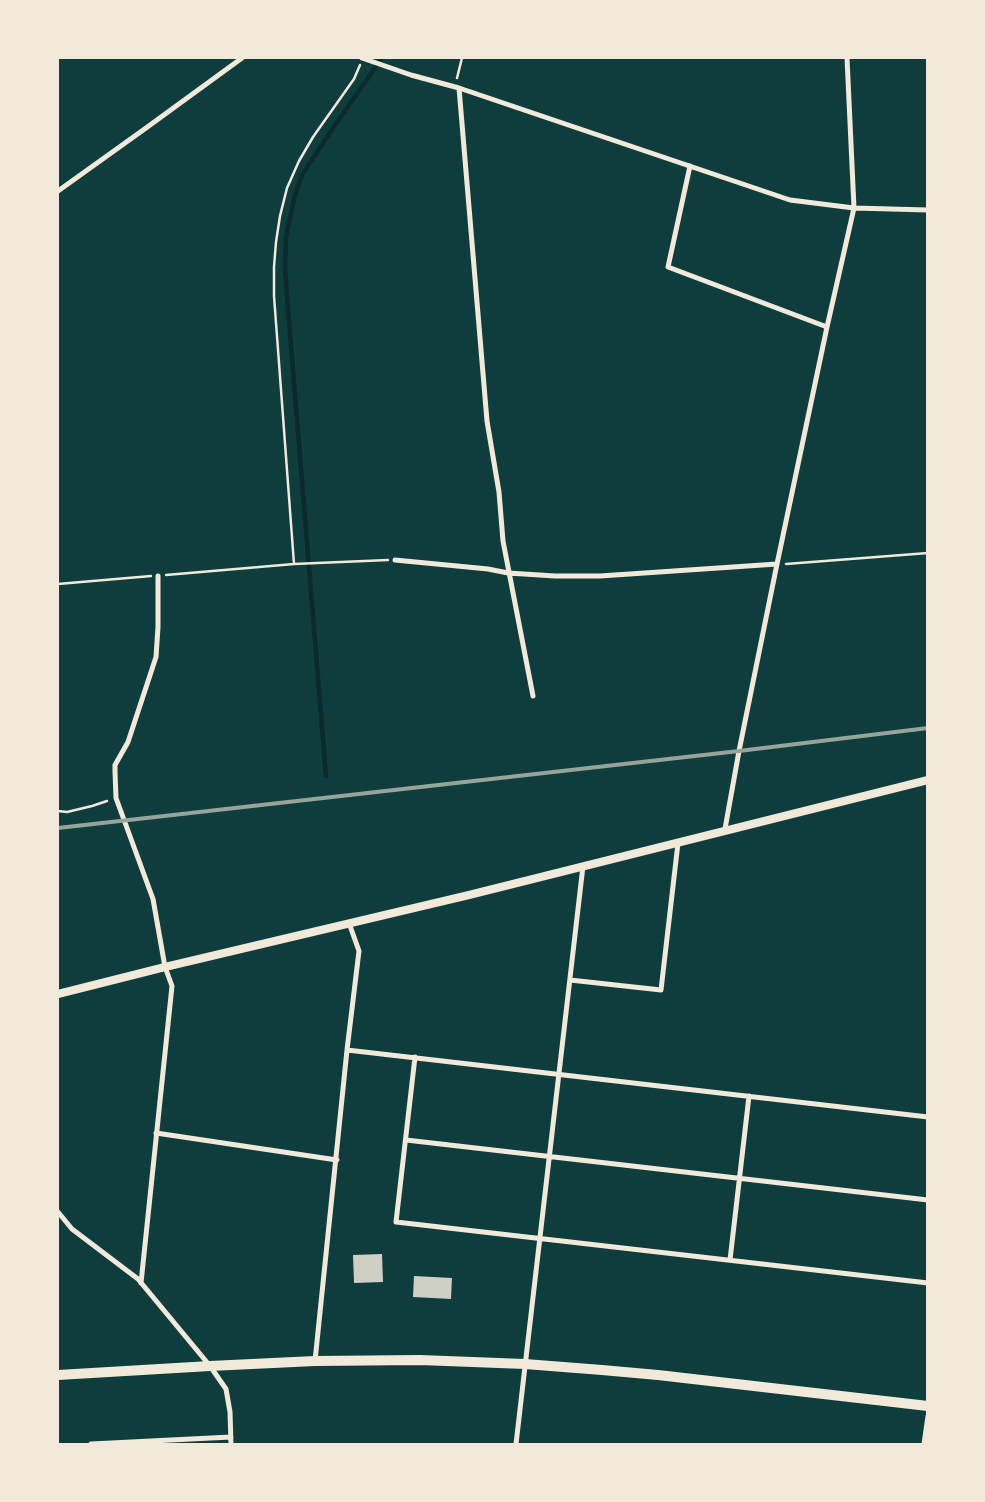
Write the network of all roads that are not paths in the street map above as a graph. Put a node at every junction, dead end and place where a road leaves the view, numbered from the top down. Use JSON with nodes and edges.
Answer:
{"nodes":[{"id":1,"x":242,"y":58,"type":"edge"},
{"id":2,"x":363,"y":58,"type":"edge"},
{"id":3,"x":847,"y":58,"type":"edge"},
{"id":4,"x":457,"y":87,"type":"junction"},
{"id":5,"x":690,"y":166,"type":"junction"},
{"id":6,"x":58,"y":191,"type":"edge"},
{"id":7,"x":854,"y":208,"type":"junction"},
{"id":8,"x":928,"y":210,"type":"edge"},
{"id":9,"x":826,"y":327,"type":"junction"},
{"id":10,"x":394,"y":560,"type":"road end"},
{"id":11,"x":777,"y":564,"type":"junction"},
{"id":12,"x":508,"y":573,"type":"junction"},
{"id":13,"x":158,"y":576,"type":"road end"},
{"id":14,"x":534,"y":696,"type":"dead end"},
{"id":15,"x":928,"y":780,"type":"edge"},
{"id":16,"x":725,"y":829,"type":"junction"},
{"id":17,"x":678,"y":843,"type":"junction"},
{"id":18,"x":583,"y":866,"type":"junction"},
{"id":19,"x":350,"y":924,"type":"junction"},
{"id":20,"x":165,"y":967,"type":"junction"},
{"id":21,"x":570,"y":980,"type":"junction"},
{"id":22,"x":58,"y":994,"type":"edge"},
{"id":23,"x":348,"y":1050,"type":"junction"},
{"id":24,"x":415,"y":1058,"type":"junction"},
{"id":25,"x":559,"y":1074,"type":"junction"},
{"id":26,"x":749,"y":1096,"type":"junction"},
{"id":27,"x":928,"y":1117,"type":"edge"},
{"id":28,"x":156,"y":1133,"type":"junction"},
{"id":29,"x":406,"y":1140,"type":"junction"},
{"id":30,"x":550,"y":1156,"type":"junction"},
{"id":31,"x":336,"y":1160,"type":"junction"},
{"id":32,"x":739,"y":1178,"type":"junction"},
{"id":33,"x":928,"y":1200,"type":"edge"},
{"id":34,"x":58,"y":1212,"type":"edge"},
{"id":35,"x":540,"y":1238,"type":"junction"},
{"id":36,"x":730,"y":1260,"type":"junction"},
{"id":37,"x":141,"y":1283,"type":"junction"},
{"id":38,"x":928,"y":1283,"type":"edge"},
{"id":39,"x":315,"y":1361,"type":"junction"},
{"id":40,"x":525,"y":1364,"type":"junction"},
{"id":41,"x":210,"y":1366,"type":"junction"},
{"id":42,"x":58,"y":1376,"type":"edge"},
{"id":43,"x":928,"y":1406,"type":"edge"},
{"id":44,"x":928,"y":1416,"type":"edge"},
{"id":45,"x":231,"y":1436,"type":"junction"},
{"id":46,"x":91,"y":1444,"type":"edge"},
{"id":47,"x":231,"y":1444,"type":"edge"},
{"id":48,"x":516,"y":1444,"type":"edge"},
{"id":49,"x":924,"y":1444,"type":"edge"}],
"edges":[{"from":1,"to":6,"type":"street"},
{"from":2,"to":4,"type":"street"},
{"from":3,"to":7,"type":"street"},
{"from":4,"to":5,"type":"street"},
{"from":4,"to":12,"type":"street"},
{"from":5,"to":7,"type":"street"},
{"from":5,"to":9,"type":"street"},
{"from":7,"to":8,"type":"street"},
{"from":7,"to":9,"type":"street"},
{"from":9,"to":11,"type":"street"},
{"from":10,"to":12,"type":"street"},
{"from":11,"to":12,"type":"street"},
{"from":11,"to":16,"type":"street"},
{"from":12,"to":14,"type":"street"},
{"from":13,"to":20,"type":"street"},
{"from":15,"to":16,"type":"street"},
{"from":16,"to":17,"type":"street"},
{"from":17,"to":18,"type":"street"},
{"from":17,"to":21,"type":"street"},
{"from":18,"to":19,"type":"street"},
{"from":18,"to":21,"type":"street"},
{"from":19,"to":20,"type":"street"},
{"from":19,"to":23,"type":"street"},
{"from":20,"to":22,"type":"street"},
{"from":20,"to":28,"type":"street"},
{"from":21,"to":25,"type":"street"},
{"from":23,"to":24,"type":"street"},
{"from":23,"to":31,"type":"street"},
{"from":24,"to":25,"type":"street"},
{"from":24,"to":29,"type":"street"},
{"from":25,"to":26,"type":"street"},
{"from":25,"to":30,"type":"street"},
{"from":26,"to":27,"type":"street"},
{"from":26,"to":32,"type":"street"},
{"from":28,"to":31,"type":"street"},
{"from":28,"to":37,"type":"street"},
{"from":29,"to":30,"type":"street"},
{"from":29,"to":35,"type":"street"},
{"from":30,"to":32,"type":"street"},
{"from":30,"to":35,"type":"street"},
{"from":31,"to":39,"type":"street"},
{"from":32,"to":33,"type":"street"},
{"from":32,"to":36,"type":"street"},
{"from":34,"to":37,"type":"street"},
{"from":35,"to":36,"type":"street"},
{"from":35,"to":40,"type":"street"},
{"from":36,"to":38,"type":"street"},
{"from":37,"to":41,"type":"street"},
{"from":39,"to":40,"type":"highway"},
{"from":39,"to":41,"type":"highway"},
{"from":40,"to":43,"type":"highway"},
{"from":40,"to":48,"type":"street"},
{"from":41,"to":42,"type":"highway"},
{"from":41,"to":45,"type":"street"},
{"from":44,"to":49,"type":"street"},
{"from":45,"to":46,"type":"street"},
{"from":45,"to":47,"type":"street"}]}
